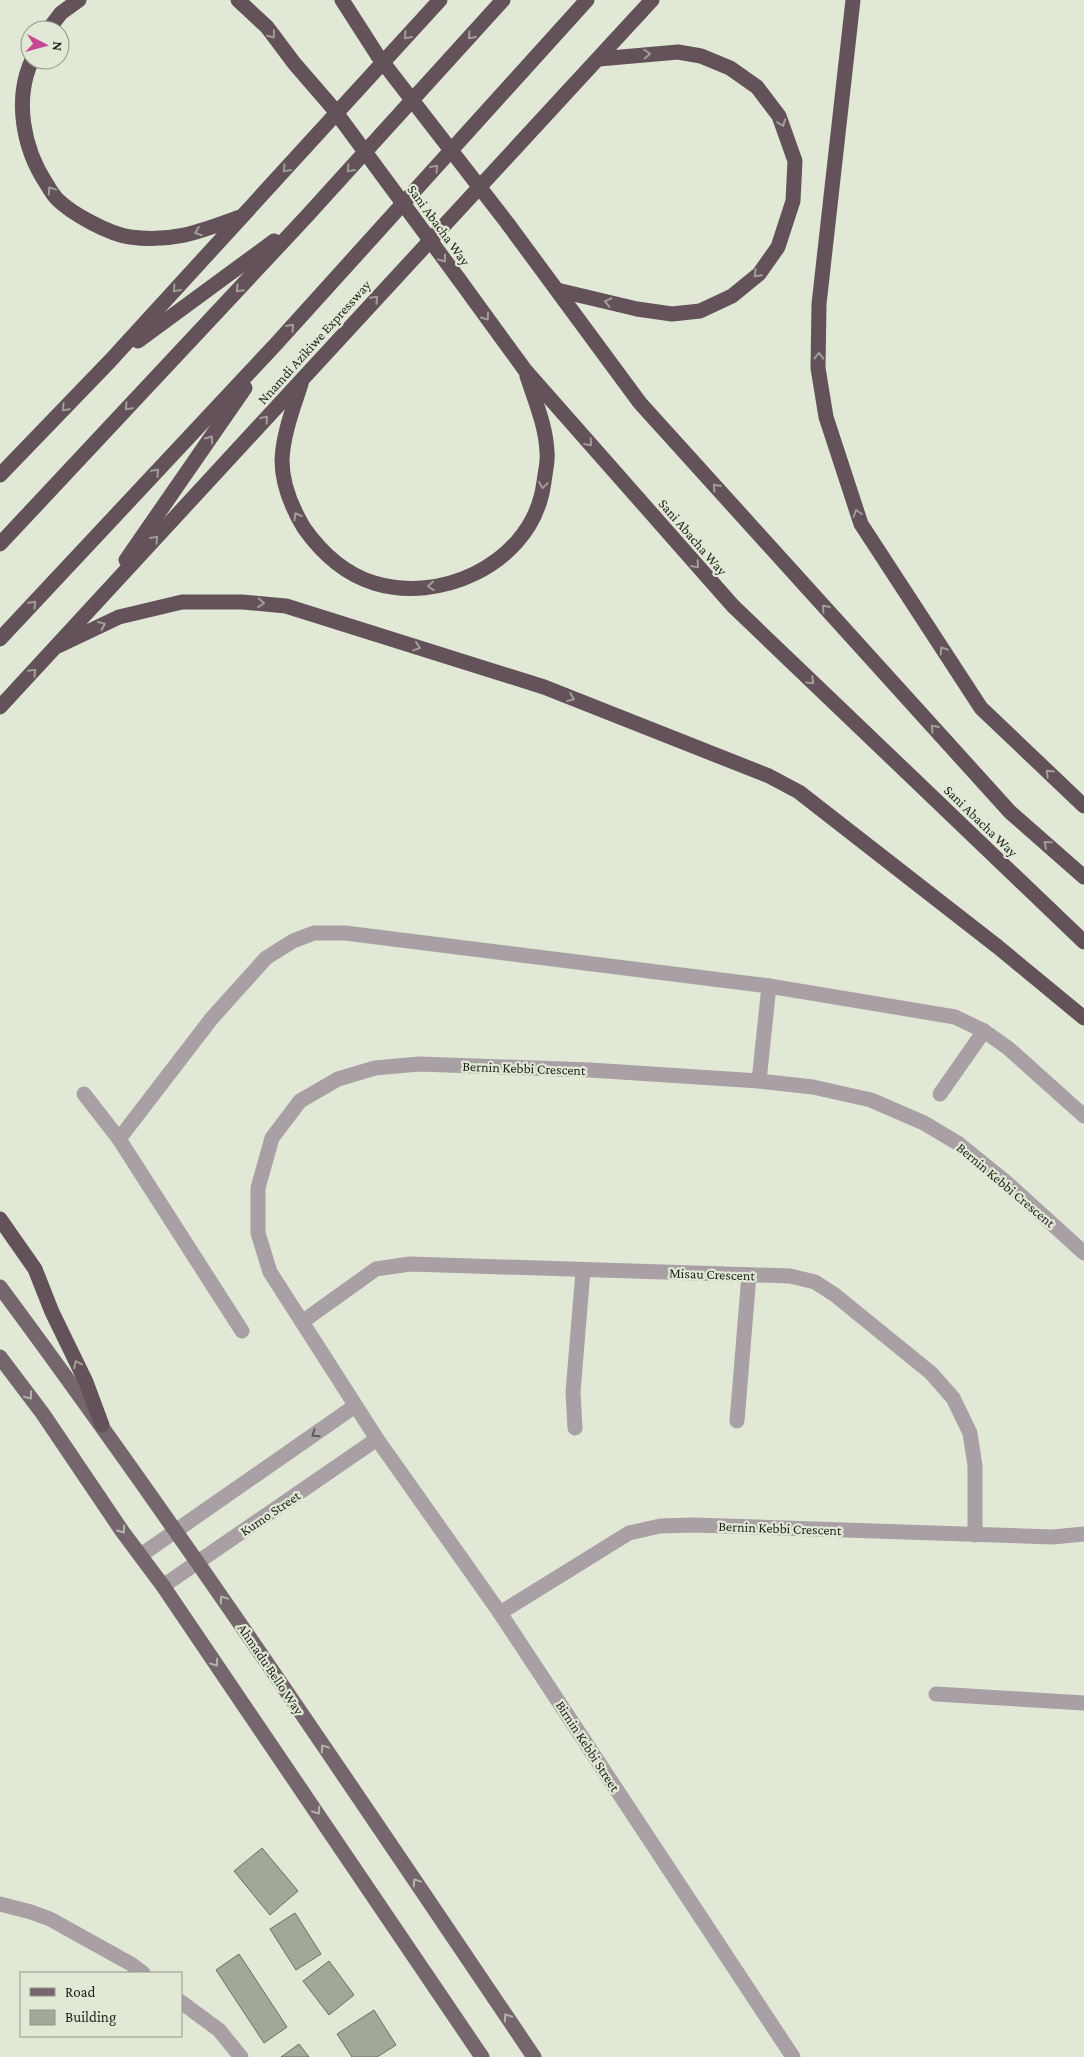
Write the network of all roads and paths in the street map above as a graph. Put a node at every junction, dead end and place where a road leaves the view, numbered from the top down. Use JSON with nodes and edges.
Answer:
{"nodes":[{"id":1,"x":79,"y":0,"type":"edge"},
{"id":2,"x":238,"y":0,"type":"edge"},
{"id":3,"x":342,"y":0,"type":"edge"},
{"id":4,"x":440,"y":0,"type":"edge"},
{"id":5,"x":504,"y":0,"type":"edge"},
{"id":6,"x":587,"y":0,"type":"edge"},
{"id":7,"x":652,"y":0,"type":"edge"},
{"id":8,"x":853,"y":0,"type":"edge"},
{"id":9,"x":56,"y":20,"type":"edge"},
{"id":10,"x":599,"y":59,"type":"junction"},
{"id":11,"x":29,"y":70,"type":"edge"},
{"id":12,"x":244,"y":215,"type":"junction"},
{"id":13,"x":306,"y":218,"type":"junction"},
{"id":14,"x":557,"y":290,"type":"junction"},
{"id":15,"x":276,"y":344,"type":"junction"},
{"id":16,"x":110,"y":361,"type":"junction"},
{"id":17,"x":525,"y":370,"type":"junction"},
{"id":18,"x":302,"y":378,"type":"junction"},
{"id":19,"x":0,"y":475,"type":"edge"},
{"id":20,"x":0,"y":544,"type":"edge"},
{"id":21,"x":92,"y":608,"type":"junction"},
{"id":22,"x":0,"y":639,"type":"edge"},
{"id":23,"x":58,"y":646,"type":"junction"},
{"id":24,"x":0,"y":707,"type":"edge"},
{"id":25,"x":1084,"y":806,"type":"edge"},
{"id":26,"x":1084,"y":876,"type":"edge"},
{"id":27,"x":1084,"y":942,"type":"edge"},
{"id":28,"x":769,"y":986,"type":"junction"},
{"id":29,"x":1084,"y":1018,"type":"edge"},
{"id":30,"x":984,"y":1031,"type":"junction"},
{"id":31,"x":758,"y":1080,"type":"junction"},
{"id":32,"x":84,"y":1094,"type":"dead end"},
{"id":33,"x":940,"y":1094,"type":"dead end"},
{"id":34,"x":1084,"y":1116,"type":"edge"},
{"id":35,"x":119,"y":1140,"type":"junction"},
{"id":36,"x":0,"y":1219,"type":"edge"},
{"id":37,"x":1084,"y":1252,"type":"edge"},
{"id":38,"x":583,"y":1270,"type":"junction"},
{"id":39,"x":749,"y":1275,"type":"junction"},
{"id":40,"x":0,"y":1287,"type":"edge"},
{"id":41,"x":302,"y":1322,"type":"junction"},
{"id":42,"x":242,"y":1331,"type":"dead end"},
{"id":43,"x":0,"y":1357,"type":"edge"},
{"id":44,"x":356,"y":1406,"type":"junction"},
{"id":45,"x":737,"y":1420,"type":"dead end"},
{"id":46,"x":102,"y":1425,"type":"junction"},
{"id":47,"x":575,"y":1428,"type":"dead end"},
{"id":48,"x":377,"y":1439,"type":"junction"},
{"id":49,"x":175,"y":1530,"type":"junction"},
{"id":50,"x":1084,"y":1534,"type":"edge"},
{"id":51,"x":975,"y":1535,"type":"junction"},
{"id":52,"x":141,"y":1555,"type":"junction"},
{"id":53,"x":198,"y":1562,"type":"junction"},
{"id":54,"x":163,"y":1586,"type":"junction"},
{"id":55,"x":500,"y":1613,"type":"junction"},
{"id":56,"x":936,"y":1694,"type":"dead end"},
{"id":57,"x":1084,"y":1703,"type":"edge"},
{"id":58,"x":0,"y":1904,"type":"edge"},
{"id":59,"x":142,"y":1972,"type":"edge"},
{"id":60,"x":182,"y":2003,"type":"edge"},
{"id":61,"x":241,"y":2057,"type":"edge"},
{"id":62,"x":482,"y":2057,"type":"edge"},
{"id":63,"x":534,"y":2057,"type":"edge"},
{"id":64,"x":793,"y":2057,"type":"edge"}],
"edges":[{"from":1,"to":9,"type":"highway"},
{"from":2,"to":17,"type":"highway","name":"Sani Abacha Way","one_way":true,"bridge":true},
{"from":3,"to":14,"type":"highway","name":"Sani Abacha Way","bridge":true},
{"from":4,"to":12,"type":"highway","one_way":true},
{"from":5,"to":13,"type":"highway","one_way":true},
{"from":15,"to":6,"type":"highway","name":"Nnamdi Azikiwe Expressway","one_way":true},
{"from":7,"to":10,"type":"highway","name":"Nnamdi Azikiwe Expressway"},
{"from":25,"to":8,"type":"highway","one_way":true},
{"from":10,"to":14,"type":"highway","one_way":true},
{"from":18,"to":10,"type":"highway","name":"Nnamdi Azikiwe Expressway","one_way":true},
{"from":12,"to":11,"type":"highway","one_way":true},
{"from":12,"to":16,"type":"highway","one_way":true},
{"from":13,"to":16,"type":"highway"},
{"from":13,"to":20,"type":"highway","one_way":true},
{"from":26,"to":14,"type":"highway","name":"Sani Abacha Way","one_way":true},
{"from":21,"to":15,"type":"highway","one_way":true},
{"from":22,"to":15,"type":"highway","name":"Nnamdi Azikiwe Expressway","one_way":true},
{"from":16,"to":19,"type":"highway","one_way":true},
{"from":17,"to":18,"type":"highway","one_way":true},
{"from":17,"to":27,"type":"highway","name":"Sani Abacha Way","one_way":true},
{"from":21,"to":18,"type":"highway","name":"Nnamdi Azikiwe Expressway","one_way":true},
{"from":21,"to":23,"type":"highway","name":"Nnamdi Azikiwe Expressway"},
{"from":24,"to":23,"type":"highway","name":"Nnamdi Azikiwe Expressway","one_way":true},
{"from":23,"to":29,"type":"highway","one_way":true},
{"from":28,"to":30,"type":"street"},
{"from":28,"to":31,"type":"street"},
{"from":28,"to":35,"type":"street"},
{"from":30,"to":33,"type":"street"},
{"from":30,"to":34,"type":"street"},
{"from":31,"to":37,"type":"street","name":"Bernin Kebbi Crescent"},
{"from":31,"to":41,"type":"street","name":"Bernin Kebbi Crescent"},
{"from":32,"to":35,"type":"street"},
{"from":35,"to":42,"type":"street"},
{"from":46,"to":36,"type":"highway","one_way":true},
{"from":38,"to":39,"type":"street","name":"Misau Crescent"},
{"from":38,"to":41,"type":"street","name":"Misau Crescent"},
{"from":38,"to":47,"type":"street"},
{"from":39,"to":45,"type":"street"},
{"from":39,"to":51,"type":"street","name":"Misau Crescent"},
{"from":40,"to":46,"type":"main road","name":"Ahmadu Bello Way"},
{"from":41,"to":44,"type":"street","name":"Bernin Kebbi Crescent"},
{"from":43,"to":52,"type":"main road","one_way":true},
{"from":44,"to":48,"type":"street","name":"Bernin Kebbi Crescent"},
{"from":44,"to":49,"type":"street","one_way":true},
{"from":46,"to":49,"type":"main road","name":"Ahmadu Bello Way"},
{"from":48,"to":53,"type":"street","name":"Kumo Street"},
{"from":48,"to":55,"type":"street","name":"Birnin Kebbi Street"},
{"from":49,"to":52,"type":"street"},
{"from":49,"to":53,"type":"main road","name":"Ahmadu Bello Way"},
{"from":50,"to":51,"type":"street","name":"Bernin Kebbi Crescent"},
{"from":51,"to":55,"type":"street","name":"Bernin Kebbi Crescent"},
{"from":52,"to":54,"type":"main road"},
{"from":53,"to":54,"type":"street","name":"Kumo Street"},
{"from":63,"to":53,"type":"main road","name":"Ahmadu Bello Way","one_way":true},
{"from":54,"to":62,"type":"main road","one_way":true},
{"from":55,"to":64,"type":"street","name":"Birnin Kebbi Street"},
{"from":56,"to":57,"type":"street"},
{"from":58,"to":59,"type":"street"},
{"from":60,"to":61,"type":"street"}]}
